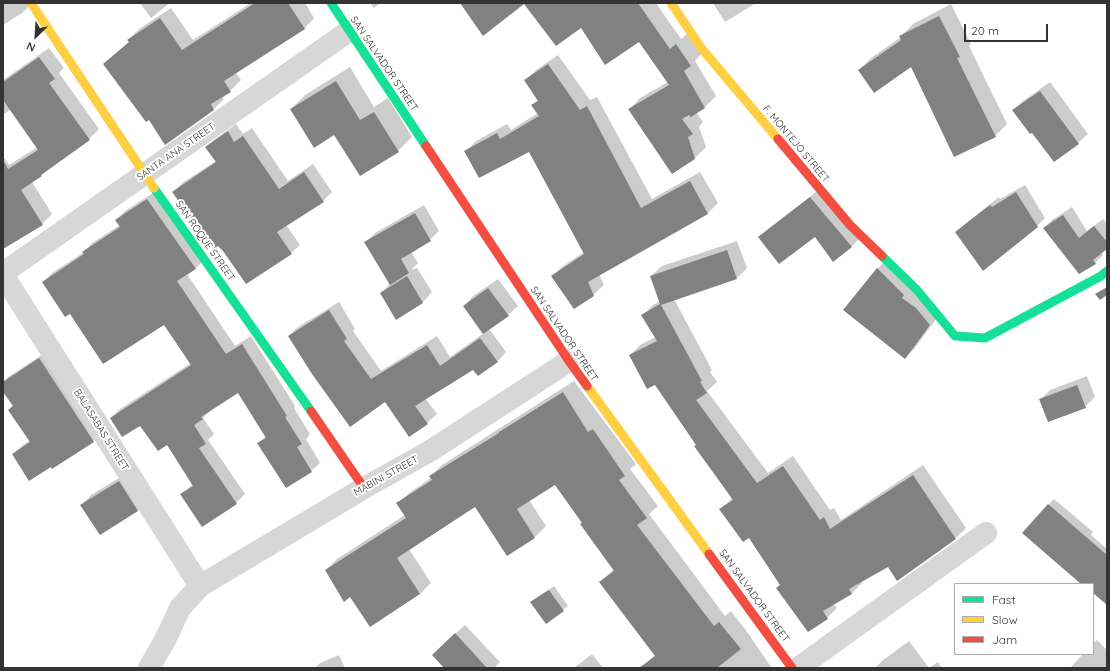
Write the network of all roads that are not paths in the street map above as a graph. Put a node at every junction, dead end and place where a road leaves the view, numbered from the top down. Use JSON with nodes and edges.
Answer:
{"nodes":[{"id":1,"x":31,"y":3,"type":"edge"},
{"id":2,"x":331,"y":3,"type":"edge"},
{"id":3,"x":671,"y":3,"type":"edge"},
{"id":4,"x":349,"y":31,"type":"junction"},
{"id":5,"x":144,"y":173,"type":"junction"},
{"id":6,"x":1107,"y":271,"type":"edge"},
{"id":7,"x":3,"y":274,"type":"edge"},
{"id":8,"x":568,"y":361,"type":"junction"},
{"id":9,"x":364,"y":488,"type":"junction"},
{"id":10,"x":986,"y":533,"type":"dead end"},
{"id":11,"x":200,"y":586,"type":"junction"},
{"id":12,"x":149,"y":668,"type":"edge"},
{"id":13,"x":792,"y":668,"type":"edge"},
{"id":14,"x":798,"y":668,"type":"edge"}],
"edges":[{"from":1,"to":5,"type":"main road","name":"SAN ROQUE STREET"},
{"from":2,"to":4,"type":"main road","name":"SAN SALVADOR STREET"},
{"from":3,"to":6,"type":"main road","name":"F. MONTEJO STREET"},
{"from":4,"to":5,"type":"street","name":"SANTA ANA STREET"},
{"from":4,"to":8,"type":"main road","name":"SAN SALVADOR STREET"},
{"from":5,"to":7,"type":"street","name":"SANTA ANA STREET"},
{"from":5,"to":9,"type":"main road","name":"SAN ROQUE STREET"},
{"from":7,"to":11,"type":"street","name":"BALASABAS STREET"},
{"from":8,"to":9,"type":"street","name":"MABINI STREET"},
{"from":8,"to":13,"type":"main road","name":"SAN SALVADOR STREET"},
{"from":9,"to":11,"type":"street","name":"MABINI STREET"},
{"from":10,"to":14,"type":"street"},
{"from":11,"to":12,"type":"street","name":"MABINI STREET"}]}
